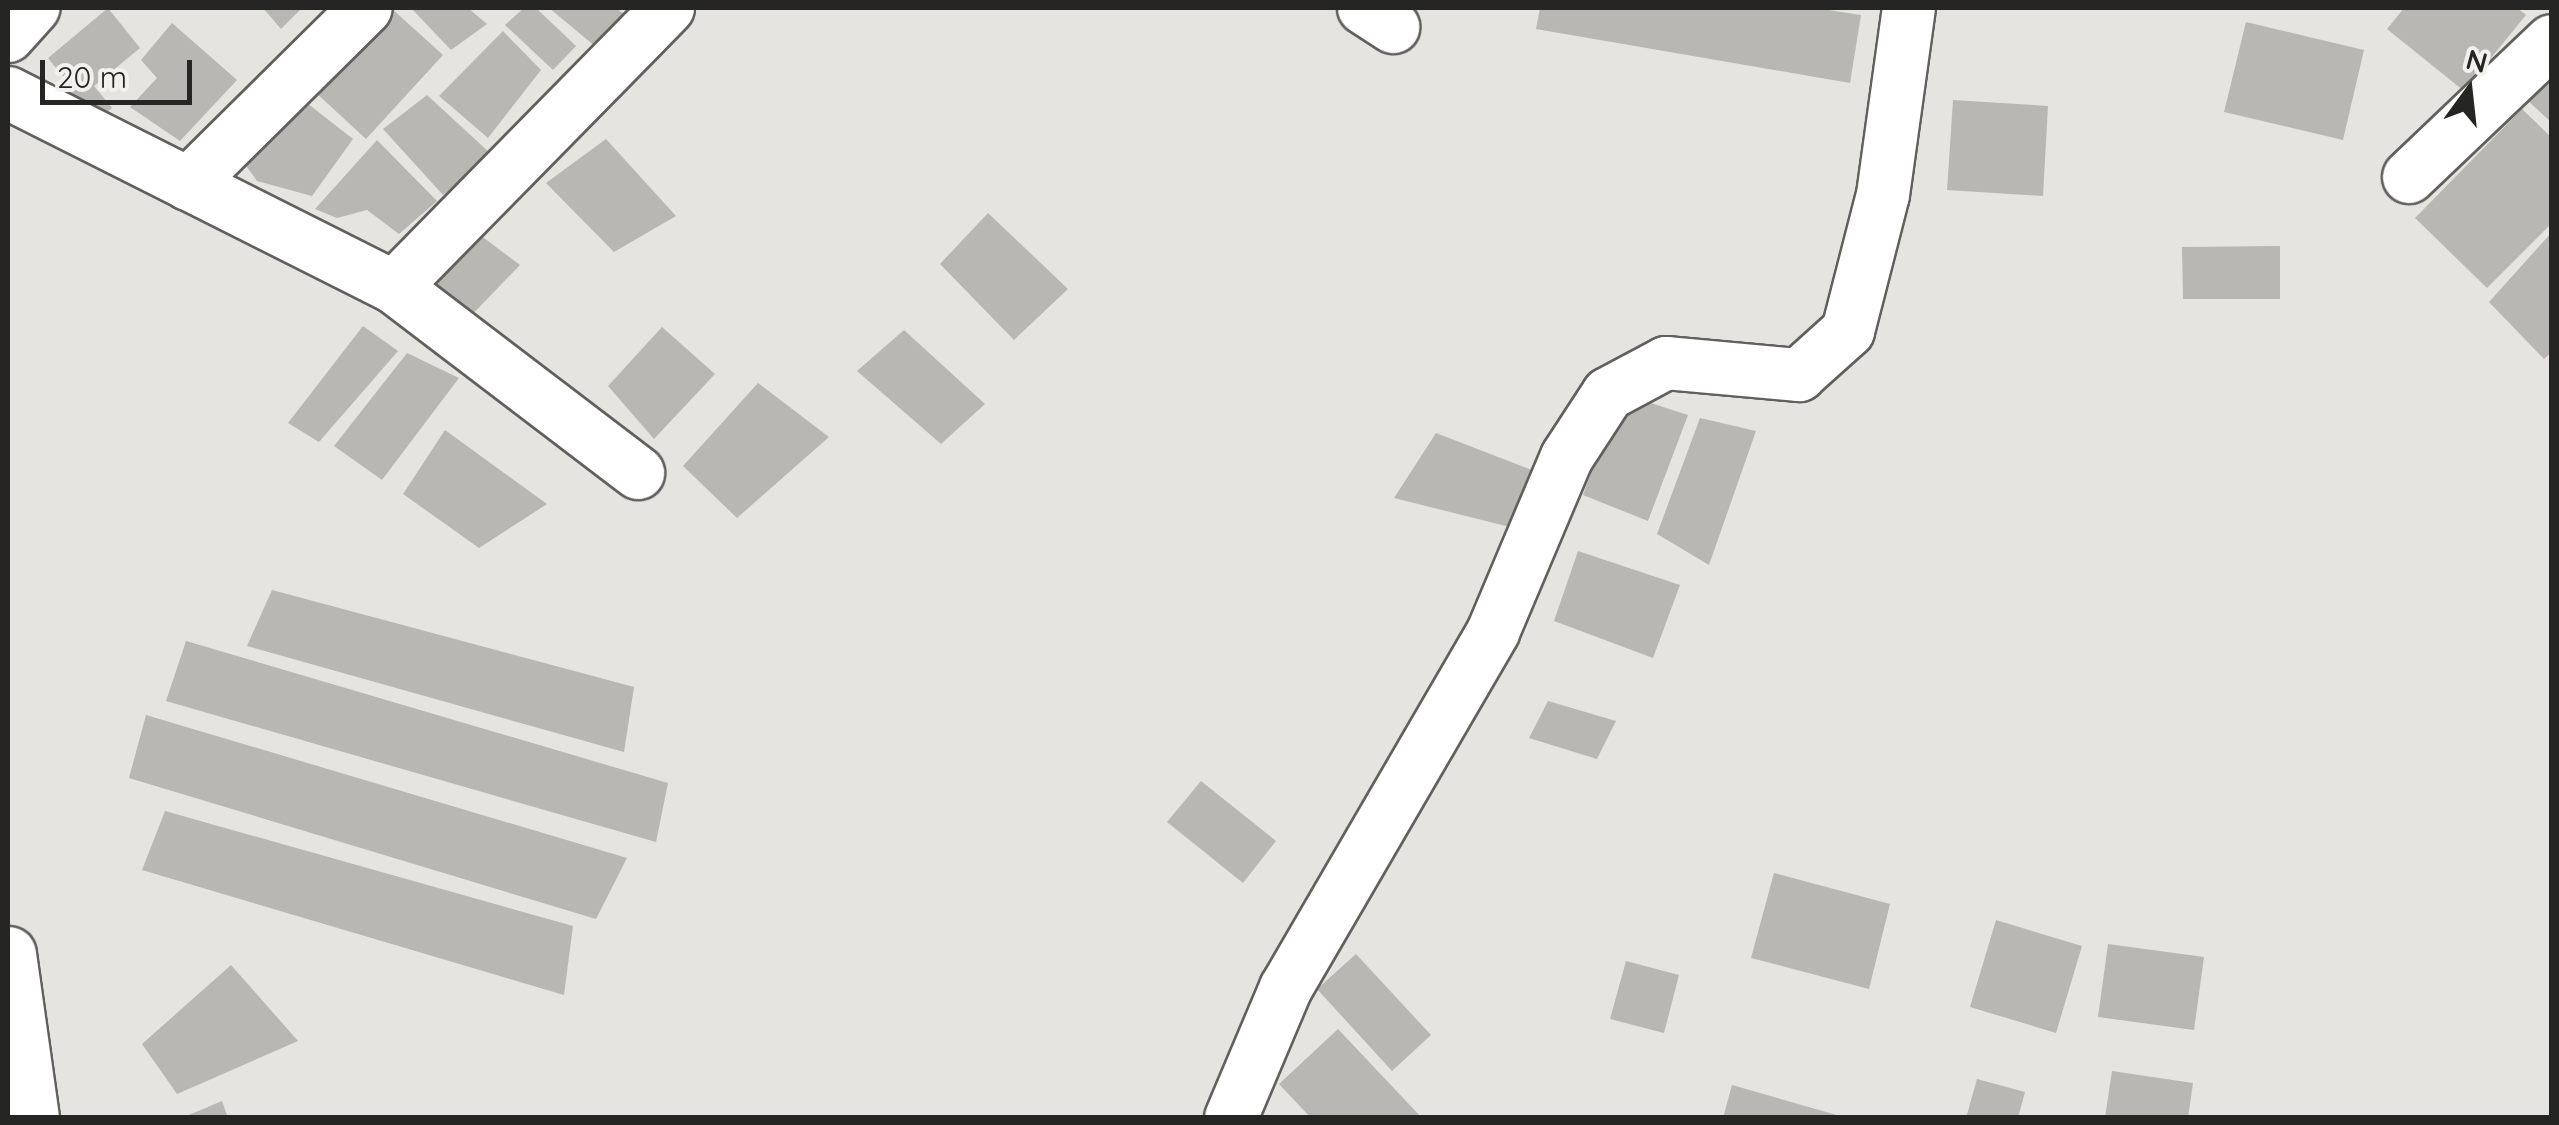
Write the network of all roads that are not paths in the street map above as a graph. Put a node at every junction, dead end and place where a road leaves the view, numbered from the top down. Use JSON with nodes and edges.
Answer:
{"nodes":[{"id":1,"x":34,"y":8,"type":"edge"},
{"id":2,"x":366,"y":8,"type":"edge"},
{"id":3,"x":668,"y":8,"type":"edge"},
{"id":4,"x":1909,"y":8,"type":"edge"},
{"id":5,"x":8,"y":36,"type":"edge"},
{"id":6,"x":2552,"y":40,"type":"edge"},
{"id":7,"x":8,"y":94,"type":"edge"},
{"id":8,"x":2409,"y":177,"type":"dead end"},
{"id":9,"x":188,"y":184,"type":"junction"},
{"id":10,"x":394,"y":286,"type":"junction"},
{"id":11,"x":638,"y":473,"type":"dead end"},
{"id":12,"x":8,"y":954,"type":"edge"},
{"id":13,"x":30,"y":1114,"type":"edge"},
{"id":14,"x":1231,"y":1118,"type":"edge"}],
"edges":[{"from":1,"to":5,"type":"street"},
{"from":2,"to":9,"type":"street"},
{"from":3,"to":10,"type":"street"},
{"from":4,"to":14,"type":"street"},
{"from":6,"to":8,"type":"street"},
{"from":7,"to":9,"type":"street"},
{"from":9,"to":10,"type":"street"},
{"from":10,"to":11,"type":"street"},
{"from":12,"to":13,"type":"street"}]}
